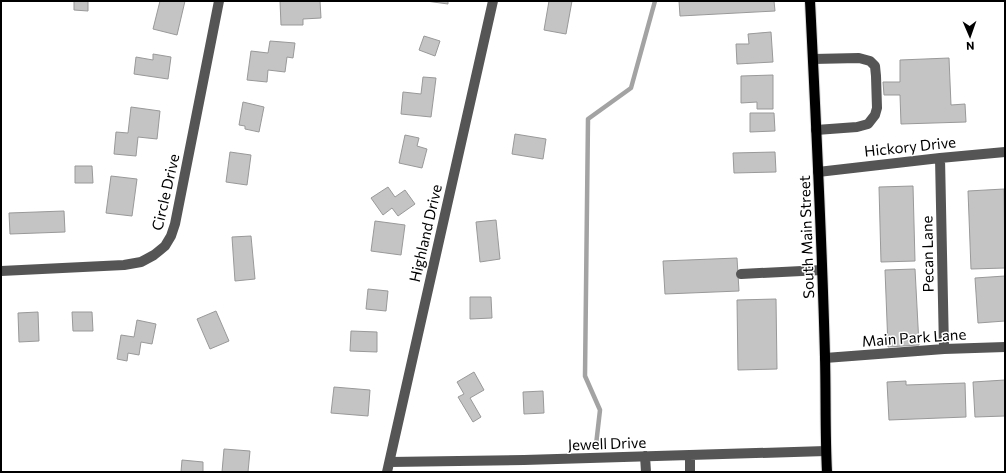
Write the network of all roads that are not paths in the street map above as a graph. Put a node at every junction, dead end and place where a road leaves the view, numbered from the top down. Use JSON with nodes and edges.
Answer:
{"nodes":[{"id":1,"x":219,"y":1,"type":"edge"},
{"id":2,"x":493,"y":1,"type":"edge"},
{"id":3,"x":810,"y":1,"type":"edge"},
{"id":4,"x":813,"y":59,"type":"junction"},
{"id":5,"x":816,"y":130,"type":"junction"},
{"id":6,"x":1005,"y":152,"type":"edge"},
{"id":7,"x":940,"y":158,"type":"junction"},
{"id":8,"x":818,"y":172,"type":"junction"},
{"id":9,"x":822,"y":270,"type":"junction"},
{"id":10,"x":1,"y":271,"type":"edge"},
{"id":11,"x":741,"y":274,"type":"dead end"},
{"id":12,"x":1005,"y":347,"type":"edge"},
{"id":13,"x":944,"y":349,"type":"junction"},
{"id":14,"x":825,"y":358,"type":"junction"},
{"id":15,"x":826,"y":451,"type":"junction"},
{"id":16,"x":690,"y":455,"type":"junction"},
{"id":17,"x":645,"y":456,"type":"junction"},
{"id":18,"x":389,"y":467,"type":"edge"},
{"id":19,"x":646,"y":472,"type":"edge"},
{"id":20,"x":690,"y":472,"type":"edge"},
{"id":21,"x":827,"y":472,"type":"edge"}],
"edges":[{"from":1,"to":10,"type":"street","name":"Circle Drive"},
{"from":2,"to":18,"type":"street","name":"Highland Drive"},
{"from":3,"to":4,"type":"main road","name":"South Main Street"},
{"from":4,"to":5,"type":"main road","name":"South Main Street"},
{"from":4,"to":5,"type":"street"},
{"from":5,"to":8,"type":"main road","name":"South Main Street"},
{"from":6,"to":7,"type":"street","name":"Hickory Drive"},
{"from":7,"to":8,"type":"street","name":"Hickory Drive"},
{"from":7,"to":13,"type":"street","name":"Pecan Lane"},
{"from":8,"to":9,"type":"main road","name":"South Main Street"},
{"from":9,"to":11,"type":"street"},
{"from":9,"to":14,"type":"main road","name":"South Main Street"},
{"from":12,"to":13,"type":"street","name":"Main Park Lane"},
{"from":13,"to":14,"type":"street","name":"Main Park Lane"},
{"from":14,"to":15,"type":"main road","name":"South Main Street"},
{"from":15,"to":16,"type":"street","name":"Jewell Drive"},
{"from":15,"to":21,"type":"main road","name":"South Main Street"},
{"from":16,"to":17,"type":"street","name":"Jewell Drive"},
{"from":16,"to":20,"type":"street"},
{"from":17,"to":18,"type":"street","name":"Jewell Drive"},
{"from":17,"to":19,"type":"street"}]}
